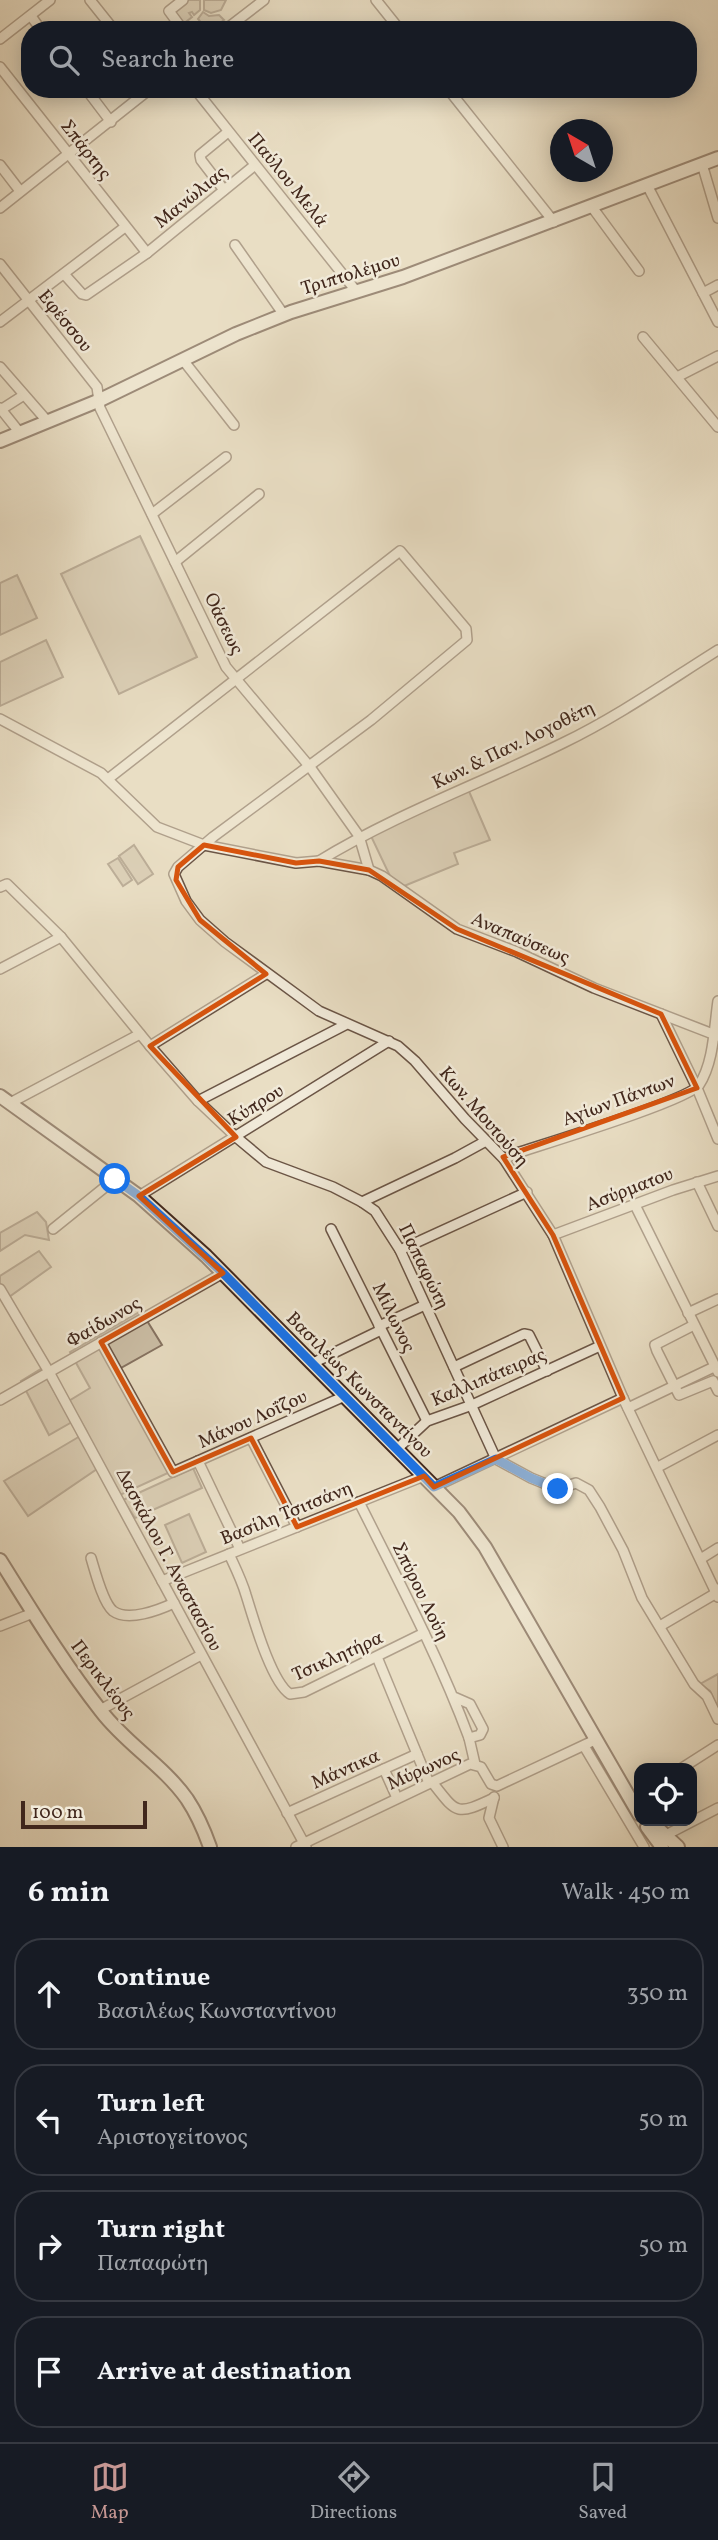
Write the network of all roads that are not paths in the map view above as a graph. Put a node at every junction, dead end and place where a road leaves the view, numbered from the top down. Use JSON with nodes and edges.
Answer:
{"nodes":[{"id":1,"x":50,"y":0,"type":"edge"},
{"id":2,"x":90,"y":0,"type":"edge"},
{"id":3,"x":183,"y":0,"type":"edge"},
{"id":4,"x":264,"y":0,"type":"edge"},
{"id":5,"x":376,"y":0,"type":"edge"},
{"id":6,"x":31,"y":16,"type":"junction"},
{"id":7,"x":24,"y":21,"type":"edge"},
{"id":8,"x":35,"y":21,"type":"edge"},
{"id":9,"x":107,"y":21,"type":"edge"},
{"id":10,"x":176,"y":21,"type":"edge"},
{"id":11,"x":237,"y":21,"type":"edge"},
{"id":12,"x":393,"y":21,"type":"edge"},
{"id":13,"x":21,"y":23,"type":"edge"},
{"id":14,"x":0,"y":39,"type":"edge"},
{"id":15,"x":0,"y":66,"type":"edge"},
{"id":16,"x":21,"y":93,"type":"edge"},
{"id":17,"x":25,"y":98,"type":"edge"},
{"id":18,"x":93,"y":98,"type":"edge"},
{"id":19,"x":139,"y":98,"type":"edge"},
{"id":20,"x":202,"y":98,"type":"edge"},
{"id":21,"x":455,"y":98,"type":"edge"},
{"id":22,"x":111,"y":121,"type":"junction"},
{"id":23,"x":229,"y":132,"type":"junction"},
{"id":24,"x":69,"y":155,"type":"junction"},
{"id":25,"x":718,"y":158,"type":"edge"},
{"id":26,"x":702,"y":164,"type":"junction"},
{"id":27,"x":0,"y":165,"type":"edge"},
{"id":28,"x":256,"y":166,"type":"junction"},
{"id":29,"x":647,"y":185,"type":"junction"},
{"id":30,"x":224,"y":190,"type":"junction"},
{"id":31,"x":20,"y":191,"type":"junction"},
{"id":32,"x":592,"y":207,"type":"junction"},
{"id":33,"x":0,"y":208,"type":"edge"},
{"id":34,"x":718,"y":219,"type":"edge"},
{"id":35,"x":554,"y":222,"type":"junction"},
{"id":36,"x":125,"y":227,"type":"junction"},
{"id":37,"x":235,"y":245,"type":"dead end"},
{"id":38,"x":147,"y":253,"type":"junction"},
{"id":39,"x":0,"y":264,"type":"edge"},
{"id":40,"x":639,"y":271,"type":"dead end"},
{"id":41,"x":64,"y":274,"type":"junction"},
{"id":42,"x":718,"y":285,"type":"edge"},
{"id":43,"x":356,"y":291,"type":"junction"},
{"id":44,"x":703,"y":293,"type":"junction"},
{"id":45,"x":27,"y":300,"type":"junction"},
{"id":46,"x":284,"y":315,"type":"junction"},
{"id":47,"x":0,"y":322,"type":"edge"},
{"id":48,"x":718,"y":322,"type":"edge"},
{"id":49,"x":643,"y":337,"type":"dead end"},
{"id":50,"x":718,"y":356,"type":"edge"},
{"id":51,"x":183,"y":360,"type":"junction"},
{"id":52,"x":0,"y":367,"type":"edge"},
{"id":53,"x":677,"y":377,"type":"junction"},
{"id":54,"x":24,"y":395,"type":"junction"},
{"id":55,"x":100,"y":400,"type":"junction"},
{"id":56,"x":1,"y":409,"type":"edge"},
{"id":57,"x":48,"y":422,"type":"junction"},
{"id":58,"x":234,"y":425,"type":"dead end"},
{"id":59,"x":718,"y":427,"type":"edge"},
{"id":60,"x":20,"y":433,"type":"junction"},
{"id":61,"x":0,"y":442,"type":"edge"},
{"id":62,"x":226,"y":457,"type":"dead end"},
{"id":63,"x":259,"y":494,"type":"dead end"},
{"id":64,"x":152,"y":514,"type":"junction"},
{"id":65,"x":175,"y":562,"type":"junction"},
{"id":66,"x":718,"y":650,"type":"edge"},
{"id":67,"x":234,"y":678,"type":"junction"},
{"id":68,"x":0,"y":719,"type":"edge"},
{"id":69,"x":310,"y":767,"type":"junction"},
{"id":70,"x":108,"y":779,"type":"junction"},
{"id":71,"x":359,"y":836,"type":"junction"},
{"id":72,"x":204,"y":845,"type":"junction"},
{"id":73,"x":319,"y":861,"type":"junction"},
{"id":74,"x":369,"y":870,"type":"junction"},
{"id":75,"x":3,"y":886,"type":"edge"},
{"id":76,"x":61,"y":936,"type":"junction"},
{"id":77,"x":0,"y":969,"type":"edge"},
{"id":78,"x":266,"y":974,"type":"junction"},
{"id":79,"x":718,"y":1001,"type":"edge"},
{"id":80,"x":661,"y":1014,"type":"junction"},
{"id":81,"x":345,"y":1025,"type":"junction"},
{"id":82,"x":140,"y":1034,"type":"junction"},
{"id":83,"x":716,"y":1035,"type":"edge"},
{"id":84,"x":389,"y":1041,"type":"junction"},
{"id":85,"x":150,"y":1046,"type":"junction"},
{"id":86,"x":698,"y":1088,"type":"junction"},
{"id":87,"x":5,"y":1100,"type":"edge"},
{"id":88,"x":198,"y":1101,"type":"junction"},
{"id":89,"x":236,"y":1137,"type":"junction"},
{"id":90,"x":718,"y":1139,"type":"edge"},
{"id":91,"x":486,"y":1140,"type":"junction"},
{"id":92,"x":504,"y":1159,"type":"junction"},
{"id":93,"x":718,"y":1176,"type":"edge"},
{"id":94,"x":115,"y":1179,"type":"junction"},
{"id":95,"x":697,"y":1182,"type":"junction"},
{"id":96,"x":527,"y":1192,"type":"junction"},
{"id":97,"x":139,"y":1196,"type":"junction"},
{"id":98,"x":362,"y":1202,"type":"junction"},
{"id":99,"x":635,"y":1205,"type":"junction"},
{"id":100,"x":718,"y":1226,"type":"edge"},
{"id":101,"x":53,"y":1229,"type":"dead end"},
{"id":102,"x":331,"y":1229,"type":"dead end"},
{"id":103,"x":553,"y":1235,"type":"junction"},
{"id":104,"x":400,"y":1250,"type":"junction"},
{"id":105,"x":223,"y":1273,"type":"junction"},
{"id":106,"x":0,"y":1289,"type":"edge"},
{"id":107,"x":718,"y":1299,"type":"edge"},
{"id":108,"x":425,"y":1305,"type":"junction"},
{"id":109,"x":688,"y":1313,"type":"junction"},
{"id":110,"x":694,"y":1325,"type":"junction"},
{"id":111,"x":380,"y":1328,"type":"junction"},
{"id":112,"x":101,"y":1342,"type":"junction"},
{"id":113,"x":600,"y":1346,"type":"junction"},
{"id":114,"x":313,"y":1363,"type":"junction"},
{"id":115,"x":454,"y":1367,"type":"junction"},
{"id":116,"x":716,"y":1369,"type":"edge"},
{"id":117,"x":547,"y":1371,"type":"junction"},
{"id":118,"x":49,"y":1372,"type":"junction"},
{"id":119,"x":674,"y":1386,"type":"junction"},
{"id":120,"x":718,"y":1391,"type":"edge"},
{"id":121,"x":345,"y":1396,"type":"junction"},
{"id":122,"x":623,"y":1398,"type":"junction"},
{"id":123,"x":0,"y":1400,"type":"edge"},
{"id":124,"x":472,"y":1405,"type":"junction"},
{"id":125,"x":628,"y":1408,"type":"junction"},
{"id":126,"x":427,"y":1421,"type":"junction"},
{"id":127,"x":718,"y":1435,"type":"edge"},
{"id":128,"x":251,"y":1438,"type":"junction"},
{"id":129,"x":397,"y":1449,"type":"junction"},
{"id":130,"x":496,"y":1459,"type":"junction"},
{"id":131,"x":198,"y":1461,"type":"junction"},
{"id":132,"x":658,"y":1467,"type":"junction"},
{"id":133,"x":424,"y":1476,"type":"junction"},
{"id":134,"x":434,"y":1487,"type":"junction"},
{"id":135,"x":359,"y":1502,"type":"junction"},
{"id":136,"x":297,"y":1527,"type":"junction"},
{"id":137,"x":718,"y":1548,"type":"edge"},
{"id":138,"x":240,"y":1549,"type":"junction"},
{"id":139,"x":229,"y":1554,"type":"junction"},
{"id":140,"x":90,"y":1558,"type":"dead end"},
{"id":141,"x":702,"y":1558,"type":"junction"},
{"id":142,"x":0,"y":1560,"type":"edge"},
{"id":143,"x":162,"y":1581,"type":"junction"},
{"id":144,"x":717,"y":1592,"type":"edge"},
{"id":145,"x":174,"y":1603,"type":"junction"},
{"id":146,"x":33,"y":1613,"type":"junction"},
{"id":147,"x":0,"y":1626,"type":"edge"},
{"id":148,"x":660,"y":1626,"type":"junction"},
{"id":149,"x":424,"y":1633,"type":"junction"},
{"id":150,"x":201,"y":1654,"type":"junction"},
{"id":151,"x":377,"y":1657,"type":"junction"},
{"id":152,"x":454,"y":1697,"type":"junction"},
{"id":153,"x":100,"y":1710,"type":"junction"},
{"id":154,"x":718,"y":1719,"type":"edge"},
{"id":155,"x":469,"y":1738,"type":"junction"},
{"id":156,"x":589,"y":1743,"type":"junction"},
{"id":157,"x":718,"y":1745,"type":"edge"},
{"id":158,"x":417,"y":1754,"type":"junction"},
{"id":159,"x":690,"y":1763,"type":"edge"},
{"id":160,"x":475,"y":1764,"type":"junction"},
{"id":161,"x":384,"y":1769,"type":"junction"},
{"id":162,"x":430,"y":1783,"type":"junction"},
{"id":163,"x":496,"y":1786,"type":"junction"},
{"id":164,"x":397,"y":1798,"type":"junction"},
{"id":165,"x":494,"y":1798,"type":"junction"},
{"id":166,"x":634,"y":1801,"type":"edge"},
{"id":167,"x":718,"y":1808,"type":"edge"},
{"id":168,"x":287,"y":1813,"type":"junction"},
{"id":169,"x":648,"y":1826,"type":"edge"},
{"id":170,"x":653,"y":1826,"type":"edge"},
{"id":171,"x":663,"y":1841,"type":"edge"},
{"id":172,"x":302,"y":1846,"type":"edge"},
{"id":173,"x":210,"y":1847,"type":"edge"},
{"id":174,"x":503,"y":1847,"type":"edge"},
{"id":175,"x":644,"y":1847,"type":"edge"},
{"id":176,"x":678,"y":1847,"type":"edge"}],
"edges":[{"from":1,"to":6,"type":"street"},
{"from":2,"to":9,"type":"street"},
{"from":3,"to":10,"type":"street"},
{"from":4,"to":11,"type":"street"},
{"from":5,"to":12,"type":"street"},
{"from":6,"to":7,"type":"street"},
{"from":6,"to":8,"type":"street"},
{"from":13,"to":14,"type":"street"},
{"from":15,"to":16,"type":"street","name":"Σπάρτης"},
{"from":17,"to":24,"type":"street","name":"Σπάρτης"},
{"from":18,"to":22,"type":"street"},
{"from":19,"to":22,"type":"street"},
{"from":20,"to":23,"type":"street","name":"Παύλου Μελά"},
{"from":21,"to":35,"type":"street"},
{"from":22,"to":24,"type":"street"},
{"from":23,"to":28,"type":"street","name":"Παύλου Μελά"},
{"from":23,"to":30,"type":"street"},
{"from":24,"to":31,"type":"street"},
{"from":24,"to":36,"type":"street","name":"Σπάρτης"},
{"from":25,"to":26,"type":"street","name":"Τριπτολέμου"},
{"from":26,"to":29,"type":"street","name":"Τριπτολέμου"},
{"from":26,"to":34,"type":"street"},
{"from":27,"to":31,"type":"street"},
{"from":28,"to":30,"type":"street","name":"Μανώλιας"},
{"from":28,"to":43,"type":"street","name":"Παύλου Μελά"},
{"from":29,"to":32,"type":"street","name":"Τριπτολέμου"},
{"from":29,"to":44,"type":"street"},
{"from":30,"to":38,"type":"street","name":"Μανώλιας"},
{"from":31,"to":33,"type":"street"},
{"from":32,"to":35,"type":"street","name":"Τριπτολέμου"},
{"from":32,"to":40,"type":"street"},
{"from":35,"to":43,"type":"street","name":"Τριπτολέμου"},
{"from":36,"to":38,"type":"street","name":"Σπάρτης"},
{"from":36,"to":41,"type":"street"},
{"from":37,"to":46,"type":"street"},
{"from":38,"to":41,"type":"street","name":"Μανώλιας"},
{"from":39,"to":45,"type":"street","name":"Εφέσσου"},
{"from":41,"to":45,"type":"street"},
{"from":42,"to":44,"type":"street"},
{"from":43,"to":46,"type":"street","name":"Τριπτολέμου"},
{"from":44,"to":48,"type":"street"},
{"from":45,"to":47,"type":"street"},
{"from":45,"to":55,"type":"street","name":"Εφέσσου"},
{"from":46,"to":51,"type":"street","name":"Τριπτολέμου"},
{"from":49,"to":53,"type":"street"},
{"from":50,"to":53,"type":"street"},
{"from":51,"to":55,"type":"street","name":"Τριπτολέμου"},
{"from":51,"to":58,"type":"street"},
{"from":52,"to":54,"type":"street"},
{"from":53,"to":59,"type":"street"},
{"from":54,"to":56,"type":"street"},
{"from":54,"to":57,"type":"street"},
{"from":55,"to":57,"type":"street","name":"Τριπτολέμου"},
{"from":55,"to":64,"type":"street","name":"Οάσεως"},
{"from":56,"to":60,"type":"street"},
{"from":57,"to":60,"type":"street","name":"Τριπτολέμου"},
{"from":60,"to":61,"type":"street","name":"Τριπτολέμου"},
{"from":62,"to":64,"type":"street"},
{"from":63,"to":65,"type":"street"},
{"from":64,"to":65,"type":"street","name":"Οάσεως"},
{"from":65,"to":67,"type":"street","name":"Οάσεως"},
{"from":66,"to":71,"type":"street","name":"Κων. & Παν. Λογοθέτη"},
{"from":67,"to":69,"type":"street","name":"Οάσεως"},
{"from":67,"to":69,"type":"street"},
{"from":67,"to":70,"type":"street"},
{"from":68,"to":70,"type":"street","name":"Αναπαύσεως"},
{"from":69,"to":71,"type":"street","name":"Οάσεως"},
{"from":69,"to":72,"type":"street"},
{"from":70,"to":72,"type":"street","name":"Αναπαύσεως"},
{"from":71,"to":73,"type":"street","name":"Κων. & Παν. Λογοθέτη"},
{"from":71,"to":74,"type":"street","name":"Οάσεως"},
{"from":72,"to":73,"type":"street","name":"Αναπαύσεως"},
{"from":72,"to":78,"type":"street","name":"Κων. Μουτούση"},
{"from":73,"to":74,"type":"street","name":"Αναπαύσεως"},
{"from":74,"to":80,"type":"street","name":"Αναπαύσεως"},
{"from":75,"to":76,"type":"street","name":"Παπαφώτη"},
{"from":76,"to":77,"type":"street"},
{"from":76,"to":82,"type":"street","name":"Παπαφώτη"},
{"from":78,"to":81,"type":"street","name":"Κων. Μουτούση"},
{"from":78,"to":85,"type":"street"},
{"from":79,"to":83,"type":"street","name":"Αγίων Πάντων"},
{"from":80,"to":83,"type":"street","name":"Αναπαύσεως"},
{"from":80,"to":86,"type":"street"},
{"from":81,"to":84,"type":"street","name":"Κων. Μουτούση"},
{"from":81,"to":88,"type":"street"},
{"from":82,"to":85,"type":"street","name":"Παπαφώτη"},
{"from":82,"to":87,"type":"street"},
{"from":83,"to":86,"type":"street","name":"Αγίων Πάντων"},
{"from":84,"to":89,"type":"street","name":"Κύπρου"},
{"from":84,"to":91,"type":"street","name":"Κων. Μουτούση"},
{"from":85,"to":88,"type":"street","name":"Παπαφώτη"},
{"from":86,"to":90,"type":"street"},
{"from":86,"to":92,"type":"street","name":"Αγίων Πάντων"},
{"from":87,"to":94,"type":"street","name":"Βασιλέως Κωνσταντίνου"},
{"from":88,"to":89,"type":"street","name":"Παπαφώτη"},
{"from":89,"to":97,"type":"street","name":"Κύπρου"},
{"from":89,"to":98,"type":"street","name":"Παπαφώτη"},
{"from":91,"to":92,"type":"street","name":"Κων. Μουτούση"},
{"from":91,"to":98,"type":"street"},
{"from":92,"to":96,"type":"street","name":"Κων. Μουτούση"},
{"from":93,"to":95,"type":"street","name":"Ασύρματου"},
{"from":94,"to":97,"type":"street","name":"Βασιλέως Κωνσταντίνου"},
{"from":94,"to":101,"type":"street"},
{"from":95,"to":99,"type":"street","name":"Ασύρματου"},
{"from":95,"to":100,"type":"street"},
{"from":96,"to":103,"type":"street","name":"Κων. Μουτούση"},
{"from":96,"to":104,"type":"street"},
{"from":97,"to":105,"type":"street","name":"Βασιλέως Κωνσταντίνου"},
{"from":98,"to":104,"type":"street","name":"Παπαφώτη"},
{"from":99,"to":103,"type":"street","name":"Ασύρματου"},
{"from":99,"to":109,"type":"street"},
{"from":102,"to":111,"type":"street","name":"Μίλωνος"},
{"from":103,"to":113,"type":"street","name":"Κων. Μουτούση"},
{"from":104,"to":108,"type":"street","name":"Παπαφώτη"},
{"from":105,"to":112,"type":"street","name":"Φαίδωνος"},
{"from":105,"to":114,"type":"street","name":"Βασιλέως Κωνσταντίνου"},
{"from":106,"to":118,"type":"street","name":"Δασκάλου Γ. Αναστασίου"},
{"from":107,"to":109,"type":"street"},
{"from":108,"to":111,"type":"street"},
{"from":108,"to":115,"type":"street","name":"Παπαφώτη"},
{"from":109,"to":110,"type":"street"},
{"from":110,"to":116,"type":"street"},
{"from":110,"to":119,"type":"street"},
{"from":111,"to":114,"type":"street"},
{"from":111,"to":126,"type":"street","name":"Μίλωνος"},
{"from":112,"to":118,"type":"street","name":"Φαίδωνος"},
{"from":112,"to":131,"type":"street","name":"Μάνου Λοΐζου"},
{"from":113,"to":117,"type":"street","name":"Καλλιπάτειρας"},
{"from":113,"to":122,"type":"street","name":"Κων. Μουτούση"},
{"from":114,"to":121,"type":"street","name":"Βασιλέως Κωνσταντίνου"},
{"from":115,"to":117,"type":"street"},
{"from":115,"to":124,"type":"street","name":"Παπαφώτη"},
{"from":116,"to":119,"type":"street"},
{"from":117,"to":124,"type":"street","name":"Καλλιπάτειρας"},
{"from":118,"to":123,"type":"street","name":"Φαίδωνος"},
{"from":118,"to":143,"type":"street","name":"Δασκάλου Γ. Αναστασίου"},
{"from":119,"to":120,"type":"street"},
{"from":119,"to":125,"type":"street"},
{"from":121,"to":128,"type":"street","name":"Μάνου Λοΐζου"},
{"from":121,"to":129,"type":"street","name":"Βασιλέως Κωνσταντίνου"},
{"from":122,"to":125,"type":"street","name":"Κων. Μουτούση"},
{"from":122,"to":130,"type":"street"},
{"from":124,"to":126,"type":"street","name":"Καλλιπάτειρας"},
{"from":124,"to":130,"type":"street","name":"Παπαφώτη"},
{"from":125,"to":132,"type":"street","name":"Κων. Μουτούση"},
{"from":126,"to":129,"type":"street","name":"Καλλιπάτειρας"},
{"from":127,"to":132,"type":"street"},
{"from":128,"to":131,"type":"street","name":"Μάνου Λοΐζου"},
{"from":128,"to":136,"type":"street"},
{"from":129,"to":133,"type":"street","name":"Βασιλέως Κωνσταντίνου"},
{"from":130,"to":134,"type":"street"},
{"from":130,"to":148,"type":"street"},
{"from":131,"to":138,"type":"street"},
{"from":132,"to":141,"type":"street","name":"Κων. Μουτούση"},
{"from":133,"to":134,"type":"street","name":"Βασιλέως Κωνσταντίνου"},
{"from":133,"to":135,"type":"street","name":"Βασίλη Τσιτσάνη"},
{"from":134,"to":156,"type":"street","name":"Βασιλέως Κωνσταντίνου"},
{"from":135,"to":136,"type":"street","name":"Βασίλη Τσιτσάνη"},
{"from":135,"to":149,"type":"street","name":"Σπύρου Λούη"},
{"from":136,"to":138,"type":"street","name":"Βασίλη Τσιτσάνη"},
{"from":137,"to":141,"type":"street"},
{"from":138,"to":139,"type":"street","name":"Βασίλη Τσιτσάνη"},
{"from":139,"to":143,"type":"street","name":"Βασίλη Τσιτσάνη"},
{"from":139,"to":151,"type":"street","name":"Τσικλητήρα"},
{"from":140,"to":145,"type":"street"},
{"from":141,"to":144,"type":"street","name":"Κων. Μουτούση"},
{"from":142,"to":146,"type":"street","name":"Περικλέους"},
{"from":143,"to":145,"type":"street","name":"Δασκάλου Γ. Αναστασίου"},
{"from":144,"to":148,"type":"street"},
{"from":145,"to":150,"type":"street","name":"Δασκάλου Γ. Αναστασίου"},
{"from":146,"to":147,"type":"street"},
{"from":146,"to":153,"type":"street","name":"Περικλέους"},
{"from":148,"to":154,"type":"street"},
{"from":149,"to":151,"type":"street","name":"Τσικλητήρα"},
{"from":149,"to":152,"type":"street","name":"Σπύρου Λούη"},
{"from":150,"to":153,"type":"street"},
{"from":150,"to":168,"type":"street","name":"Δασκάλου Γ. Αναστασίου"},
{"from":151,"to":158,"type":"street"},
{"from":152,"to":155,"type":"street","name":"Σπύρου Λούη"},
{"from":152,"to":155,"type":"street"},
{"from":153,"to":173,"type":"street","name":"Περικλέους"},
{"from":155,"to":160,"type":"street","name":"Σπύρου Λούη"},
{"from":156,"to":163,"type":"street"},
{"from":156,"to":166,"type":"street","name":"Βασιλέως Κωνσταντίνου"},
{"from":156,"to":175,"type":"street"},
{"from":157,"to":159,"type":"street"},
{"from":158,"to":161,"type":"street","name":"Μάντικα"},
{"from":158,"to":162,"type":"street"},
{"from":160,"to":162,"type":"street","name":"Μύρωνος"},
{"from":160,"to":163,"type":"street","name":"Μύρωνος"},
{"from":161,"to":164,"type":"street"},
{"from":161,"to":168,"type":"street","name":"Μάντικα"},
{"from":162,"to":164,"type":"street","name":"Μύρωνος"},
{"from":162,"to":165,"type":"street"},
{"from":163,"to":165,"type":"street"},
{"from":164,"to":172,"type":"street","name":"Μύρωνος"},
{"from":165,"to":174,"type":"street"},
{"from":167,"to":171,"type":"street"},
{"from":168,"to":172,"type":"street","name":"Δασκάλου Γ. Αναστασίου"},
{"from":169,"to":171,"type":"street"},
{"from":170,"to":171,"type":"street"},
{"from":171,"to":176,"type":"street"}]}
